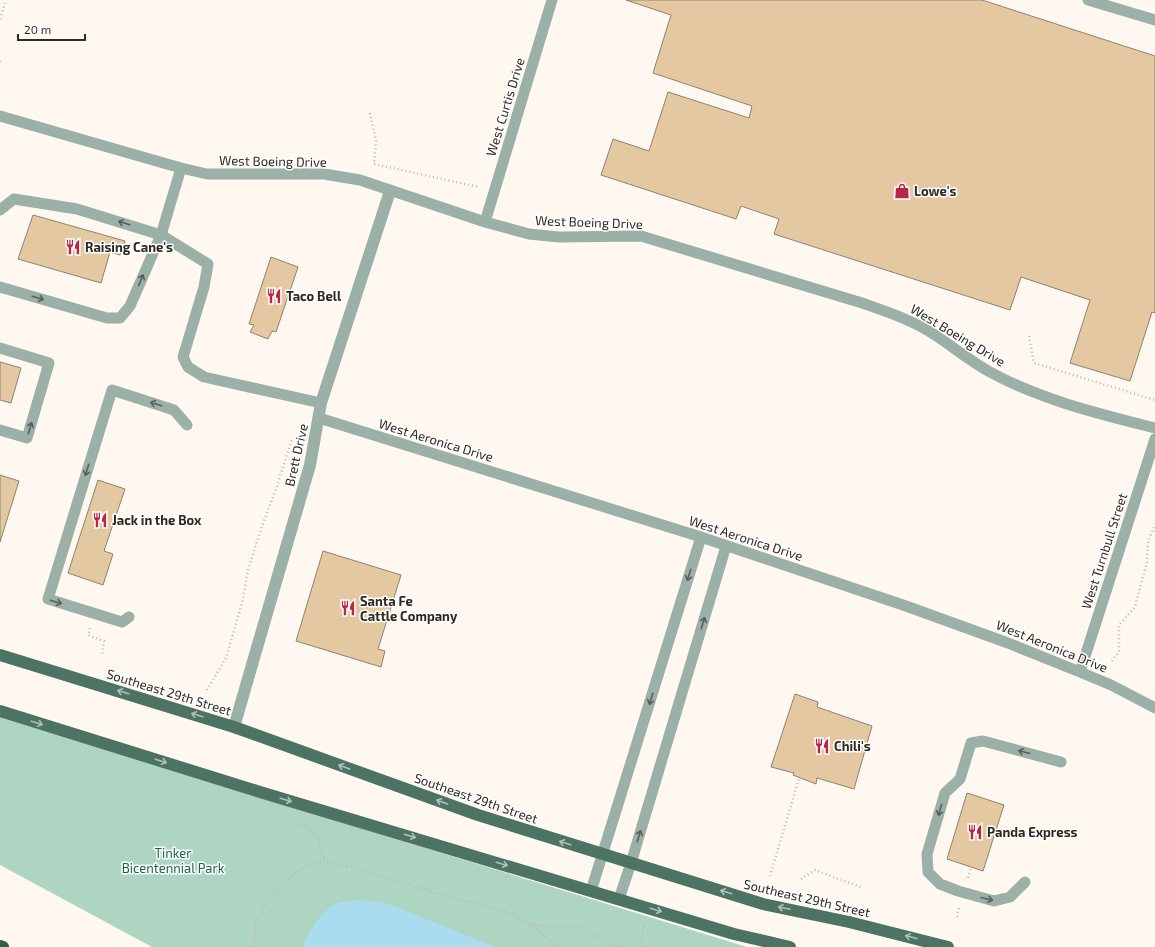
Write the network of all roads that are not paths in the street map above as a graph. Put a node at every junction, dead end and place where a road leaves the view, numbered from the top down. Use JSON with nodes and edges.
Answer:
{"nodes":[{"id":1,"x":552,"y":0,"type":"edge"},
{"id":2,"x":1088,"y":0,"type":"edge"},
{"id":3,"x":1155,"y":20,"type":"edge"},
{"id":4,"x":0,"y":116,"type":"edge"},
{"id":5,"x":181,"y":168,"type":"junction"},
{"id":6,"x":390,"y":191,"type":"junction"},
{"id":7,"x":0,"y":210,"type":"edge"},
{"id":8,"x":485,"y":222,"type":"junction"},
{"id":9,"x":161,"y":235,"type":"junction"},
{"id":10,"x":0,"y":287,"type":"edge"},
{"id":11,"x":0,"y":348,"type":"edge"},
{"id":12,"x":321,"y":403,"type":"junction"},
{"id":13,"x":319,"y":418,"type":"junction"},
{"id":14,"x":188,"y":425,"type":"dead end"},
{"id":15,"x":1155,"y":428,"type":"edge"},
{"id":16,"x":0,"y":430,"type":"edge"},
{"id":17,"x":1155,"y":439,"type":"edge"},
{"id":18,"x":700,"y":537,"type":"junction"},
{"id":19,"x":726,"y":546,"type":"junction"},
{"id":20,"x":129,"y":617,"type":"dead end"},
{"id":21,"x":0,"y":655,"type":"edge"},
{"id":22,"x":1080,"y":672,"type":"junction"},
{"id":23,"x":1155,"y":708,"type":"edge"},
{"id":24,"x":0,"y":711,"type":"edge"},
{"id":25,"x":234,"y":727,"type":"junction"},
{"id":26,"x":1061,"y":762,"type":"dead end"},
{"id":27,"x":602,"y":854,"type":"junction"},
{"id":28,"x":631,"y":863,"type":"junction"},
{"id":29,"x":1025,"y":882,"type":"dead end"},
{"id":30,"x":591,"y":891,"type":"junction"},
{"id":31,"x":619,"y":899,"type":"junction"},
{"id":32,"x":0,"y":946,"type":"edge"},
{"id":33,"x":3,"y":947,"type":"edge"},
{"id":34,"x":790,"y":947,"type":"edge"},
{"id":35,"x":948,"y":947,"type":"edge"}],
"edges":[{"from":1,"to":8,"type":"lane","name":"West Curtis Drive"},
{"from":2,"to":3,"type":"lane"},
{"from":4,"to":5,"type":"lane","name":"West Boeing Drive"},
{"from":5,"to":6,"type":"lane","name":"West Boeing Drive"},
{"from":5,"to":9,"type":"lane"},
{"from":6,"to":8,"type":"lane","name":"West Boeing Drive"},
{"from":6,"to":12,"type":"street","name":"Brett Drive"},
{"from":9,"to":7,"type":"lane","one_way":true},
{"from":8,"to":15,"type":"lane","name":"West Boeing Drive"},
{"from":10,"to":9,"type":"lane","one_way":true},
{"from":9,"to":12,"type":"lane"},
{"from":16,"to":11,"type":"lane","one_way":true},
{"from":12,"to":13,"type":"street","name":"Brett Drive"},
{"from":13,"to":18,"type":"lane","name":"West Aeronica Drive"},
{"from":13,"to":25,"type":"street","name":"Brett Drive"},
{"from":14,"to":20,"type":"lane","one_way":true},
{"from":17,"to":22,"type":"lane","name":"West Turnbull Street"},
{"from":18,"to":19,"type":"lane","name":"West Aeronica Drive"},
{"from":18,"to":27,"type":"lane","one_way":true},
{"from":19,"to":22,"type":"lane","name":"West Aeronica Drive"},
{"from":28,"to":19,"type":"lane","one_way":true},
{"from":25,"to":21,"type":"main road","name":"Southeast 29th Street","one_way":true},
{"from":22,"to":23,"type":"lane","name":"West Aeronica Drive"},
{"from":24,"to":30,"type":"main road","one_way":true},
{"from":27,"to":25,"type":"main road","name":"Southeast 29th Street","one_way":true},
{"from":26,"to":29,"type":"lane","one_way":true},
{"from":27,"to":28,"type":"main road","name":"Southeast 29th Street"},
{"from":27,"to":30,"type":"lane"},
{"from":28,"to":31,"type":"lane"},
{"from":35,"to":28,"type":"main road","name":"Southeast 29th Street","one_way":true},
{"from":30,"to":31,"type":"main road"},
{"from":31,"to":34,"type":"main road","one_way":true},
{"from":32,"to":33,"type":"highway"}]}
